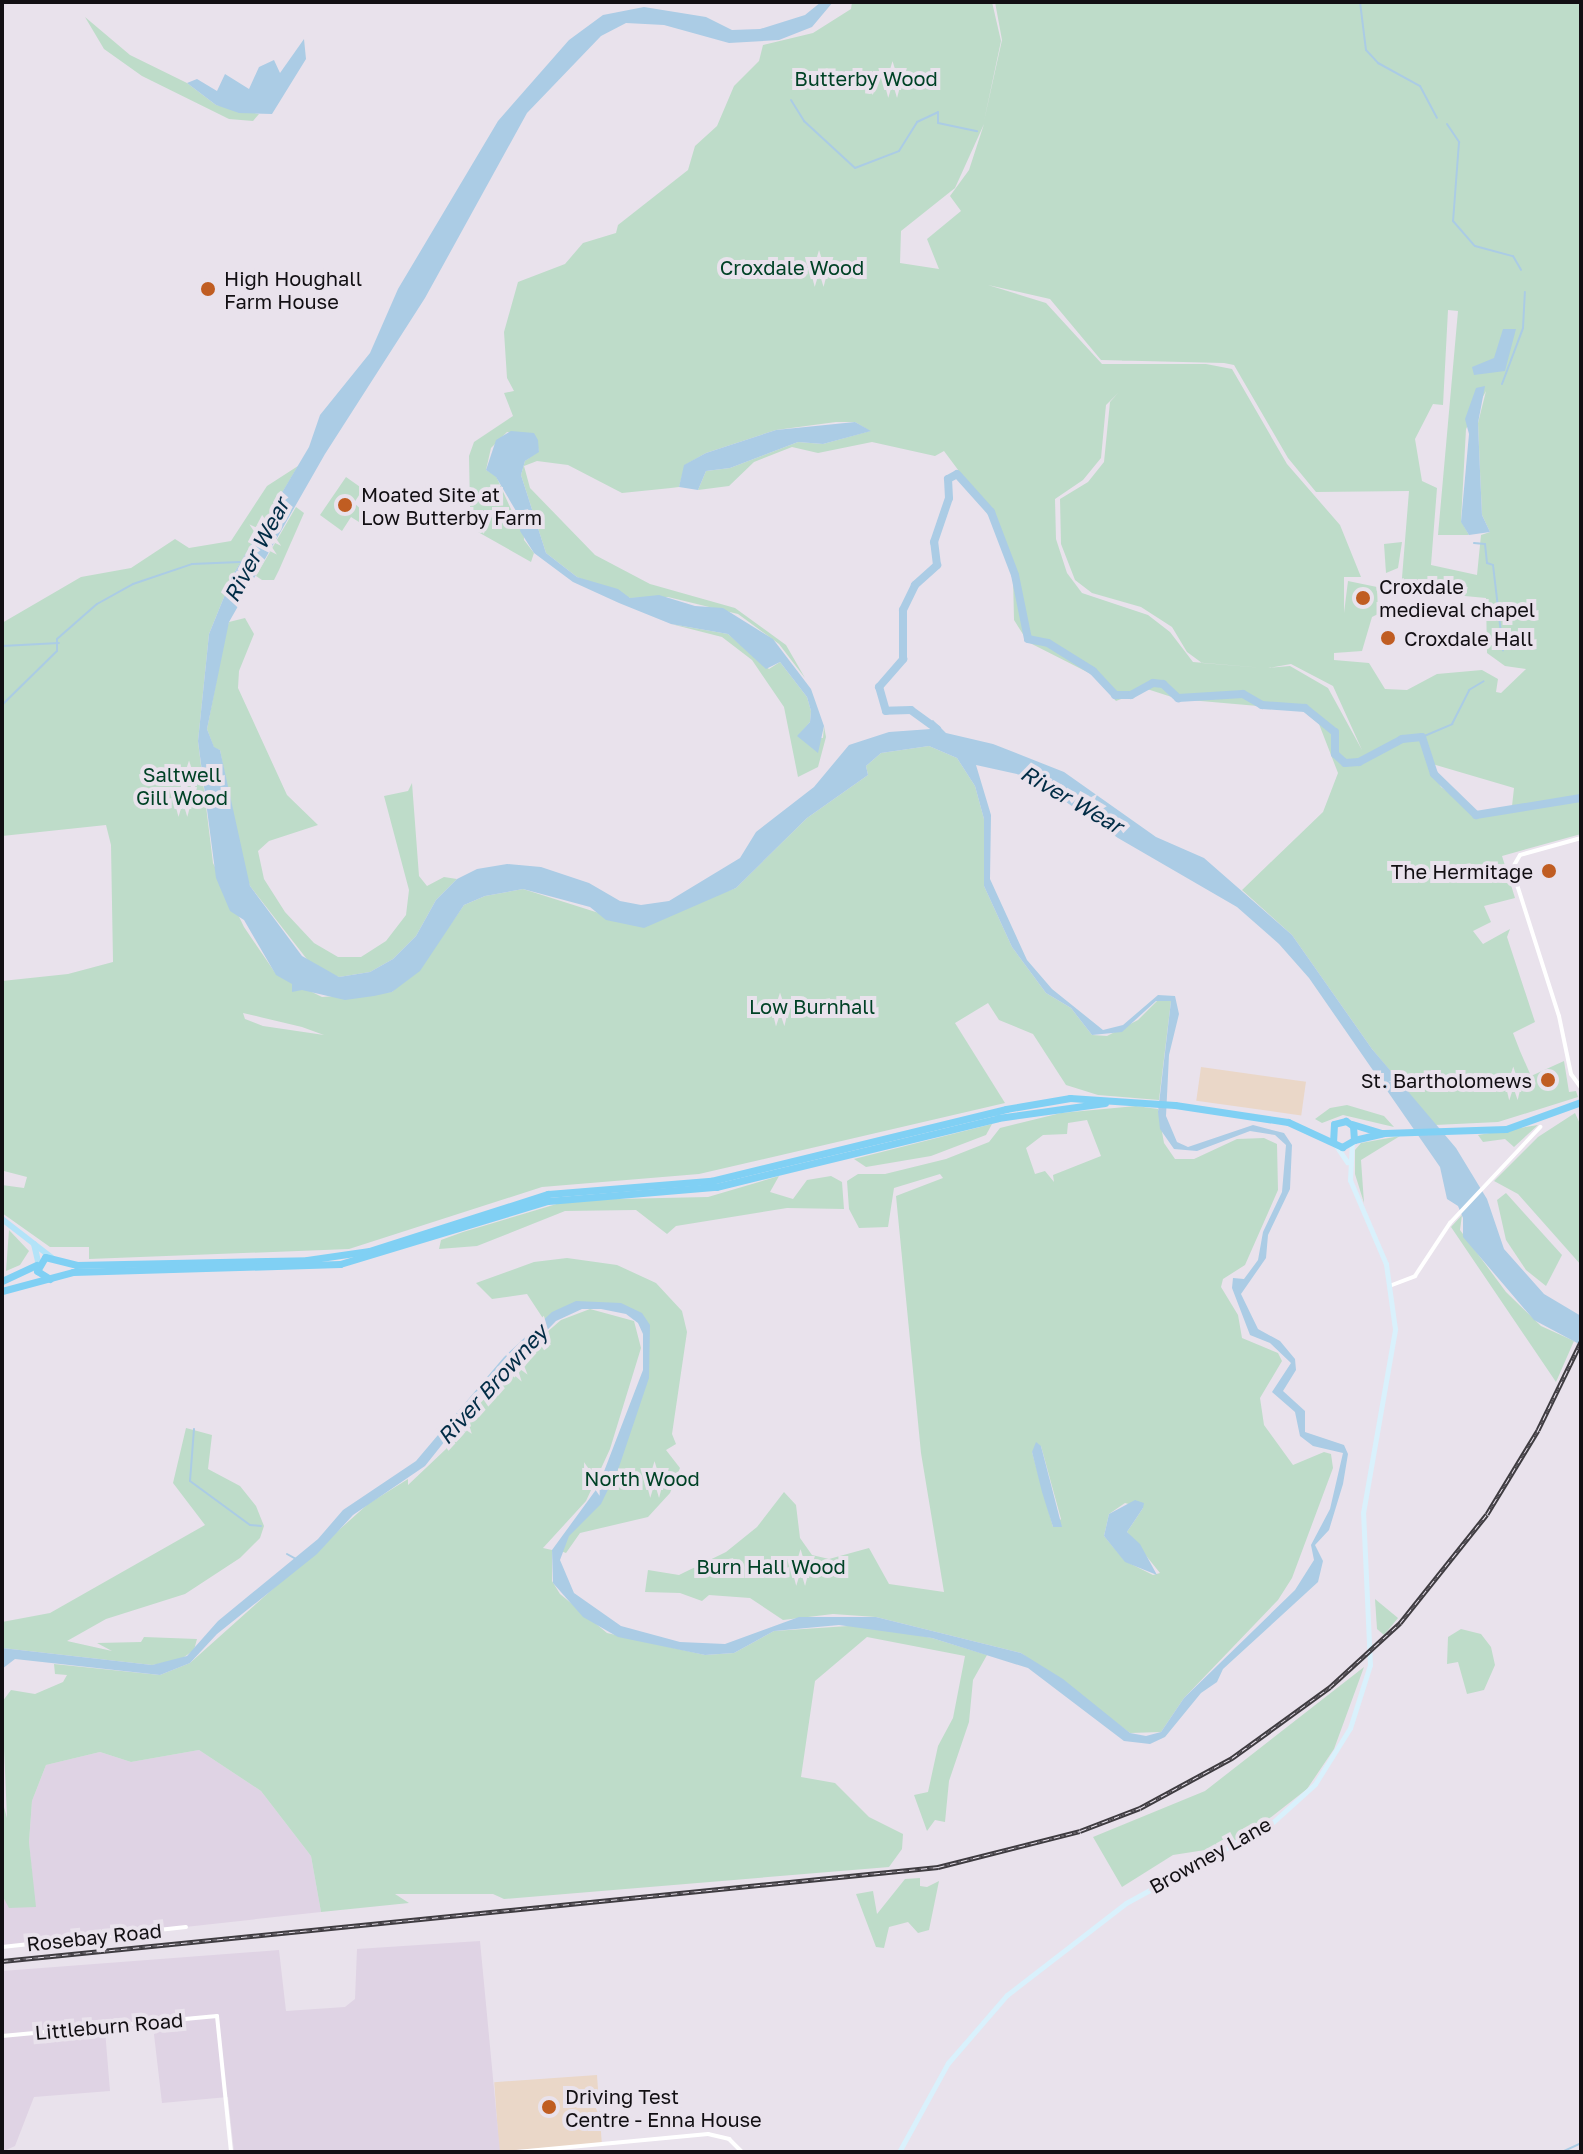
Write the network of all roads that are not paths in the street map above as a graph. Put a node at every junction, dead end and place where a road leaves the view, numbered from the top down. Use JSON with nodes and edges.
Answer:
{"nodes":[{"id":1,"x":1581,"y":838,"type":"edge"},
{"id":2,"x":1581,"y":1088,"type":"edge"},
{"id":3,"x":1122,"y":1101,"type":"junction"},
{"id":4,"x":1581,"y":1102,"type":"edge"},
{"id":5,"x":1350,"y":1123,"type":"junction"},
{"id":6,"x":1540,"y":1127,"type":"dead end"},
{"id":7,"x":1331,"y":1128,"type":"junction"},
{"id":8,"x":1313,"y":1130,"type":"junction"},
{"id":9,"x":1384,"y":1133,"type":"junction"},
{"id":10,"x":1353,"y":1142,"type":"junction"},
{"id":11,"x":1334,"y":1143,"type":"junction"},
{"id":12,"x":1347,"y":1163,"type":"junction"},
{"id":13,"x":2,"y":1219,"type":"edge"},
{"id":14,"x":34,"y":1244,"type":"junction"},
{"id":15,"x":53,"y":1258,"type":"junction"},
{"id":16,"x":38,"y":1264,"type":"junction"},
{"id":17,"x":53,"y":1278,"type":"junction"},
{"id":18,"x":2,"y":1281,"type":"edge"},
{"id":19,"x":1392,"y":1285,"type":"junction"},
{"id":20,"x":2,"y":1291,"type":"edge"},
{"id":21,"x":186,"y":1927,"type":"dead end"},
{"id":22,"x":2,"y":1947,"type":"edge"},
{"id":23,"x":2,"y":2036,"type":"edge"},
{"id":24,"x":231,"y":2152,"type":"edge"},
{"id":25,"x":517,"y":2152,"type":"edge"},
{"id":26,"x":742,"y":2152,"type":"edge"},
{"id":27,"x":899,"y":2152,"type":"edge"}],
"edges":[{"from":1,"to":2,"type":"street"},
{"from":3,"to":8,"type":"highway"},
{"from":3,"to":15,"type":"highway"},
{"from":3,"to":17,"type":"highway"},
{"from":4,"to":9,"type":"highway"},
{"from":5,"to":7,"type":"highway"},
{"from":5,"to":9,"type":"highway"},
{"from":5,"to":10,"type":"highway"},
{"from":6,"to":19,"type":"street"},
{"from":7,"to":8,"type":"highway"},
{"from":7,"to":11,"type":"highway"},
{"from":8,"to":11,"type":"highway"},
{"from":9,"to":10,"type":"highway"},
{"from":10,"to":11,"type":"highway"},
{"from":10,"to":12,"type":"main road"},
{"from":11,"to":12,"type":"main road"},
{"from":12,"to":19,"type":"main road","name":"Browney Lane"},
{"from":13,"to":14,"type":"main road"},
{"from":14,"to":15,"type":"main road"},
{"from":14,"to":16,"type":"main road"},
{"from":15,"to":16,"type":"highway"},
{"from":15,"to":17,"type":"highway"},
{"from":16,"to":17,"type":"highway"},
{"from":16,"to":18,"type":"highway"},
{"from":17,"to":20,"type":"highway"},
{"from":19,"to":27,"type":"main road","name":"Browney Lane"},
{"from":21,"to":22,"type":"street","name":"Rosebay Road"},
{"from":23,"to":24,"type":"street","name":"Littleburn Road"},
{"from":25,"to":26,"type":"street"}]}
